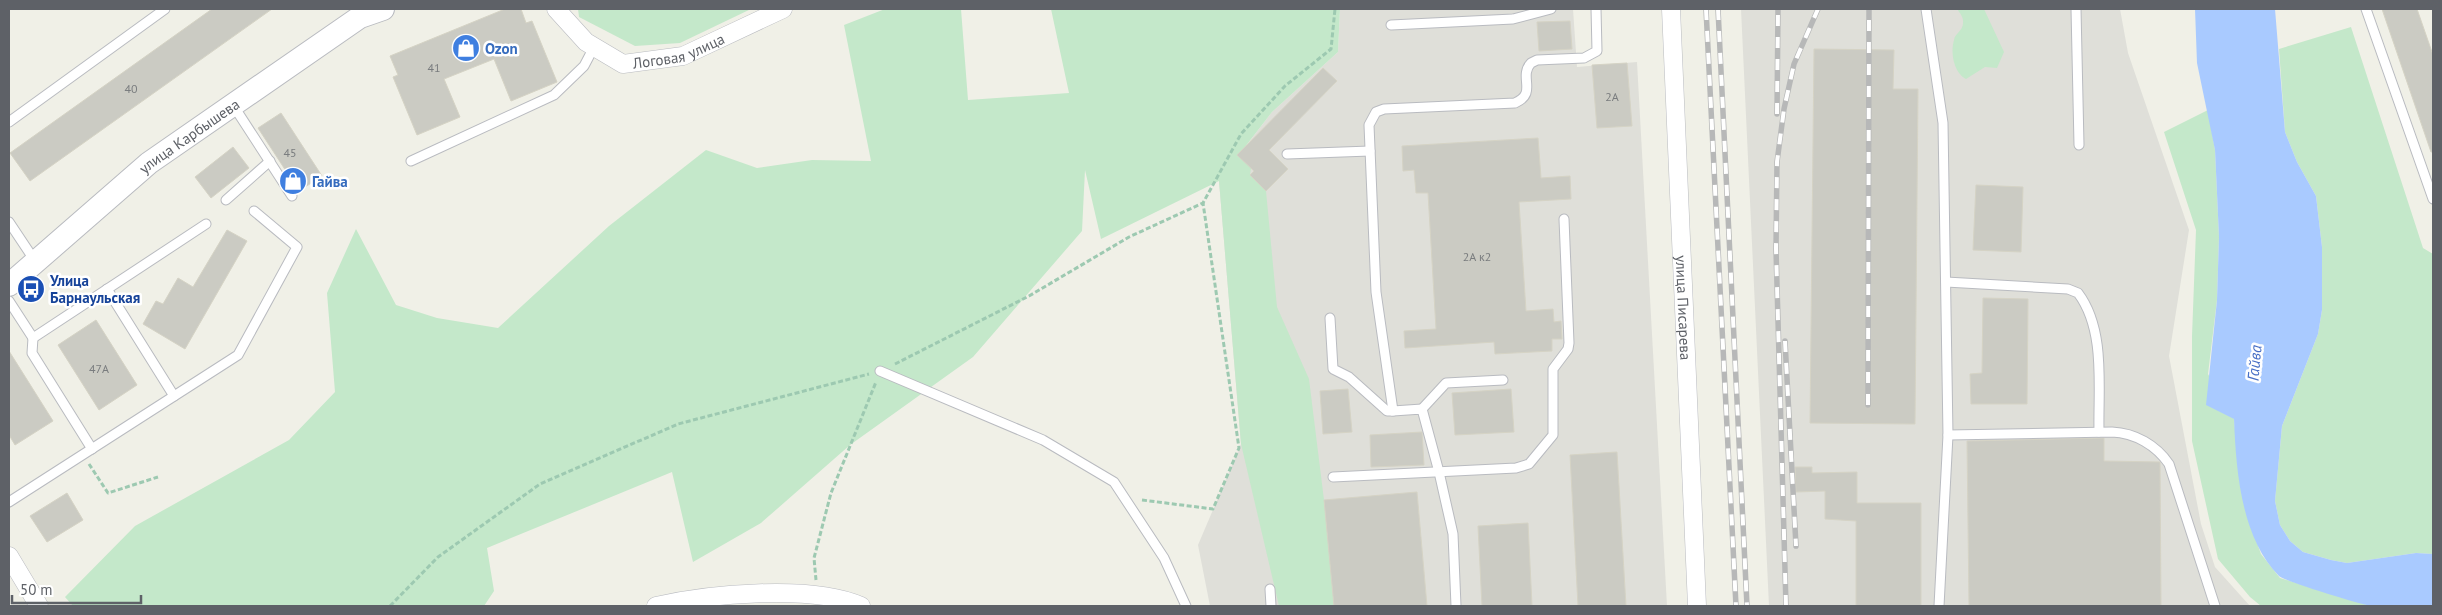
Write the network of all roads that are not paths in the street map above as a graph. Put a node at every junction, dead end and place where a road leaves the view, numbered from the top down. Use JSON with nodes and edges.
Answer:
{"nodes":[{"id":1,"x":165,"y":9,"type":"edge"},
{"id":2,"x":383,"y":9,"type":"edge"},
{"id":3,"x":556,"y":9,"type":"edge"},
{"id":4,"x":783,"y":9,"type":"edge"},
{"id":5,"x":1551,"y":9,"type":"edge"},
{"id":6,"x":1596,"y":9,"type":"edge"},
{"id":7,"x":1926,"y":9,"type":"edge"},
{"id":8,"x":2076,"y":9,"type":"edge"},
{"id":9,"x":2366,"y":9,"type":"edge"},
{"id":10,"x":1668,"y":10,"type":"edge"},
{"id":11,"x":357,"y":13,"type":"edge"},
{"id":12,"x":1391,"y":25,"type":"dead end"},
{"id":13,"x":594,"y":47,"type":"junction"},
{"id":14,"x":233,"y":104,"type":"junction"},
{"id":15,"x":9,"y":122,"type":"edge"},
{"id":16,"x":2079,"y":146,"type":"dead end"},
{"id":17,"x":1370,"y":151,"type":"junction"},
{"id":18,"x":1287,"y":154,"type":"dead end"},
{"id":19,"x":270,"y":161,"type":"junction"},
{"id":20,"x":411,"y":161,"type":"dead end"},
{"id":21,"x":292,"y":196,"type":"dead end"},
{"id":22,"x":2433,"y":199,"type":"edge"},
{"id":23,"x":226,"y":200,"type":"dead end"},
{"id":24,"x":254,"y":211,"type":"dead end"},
{"id":25,"x":1564,"y":218,"type":"dead end"},
{"id":26,"x":9,"y":222,"type":"edge"},
{"id":27,"x":206,"y":224,"type":"dead end"},
{"id":28,"x":36,"y":261,"type":"junction"},
{"id":29,"x":1946,"y":282,"type":"junction"},
{"id":30,"x":9,"y":285,"type":"edge"},
{"id":31,"x":107,"y":289,"type":"junction"},
{"id":32,"x":9,"y":300,"type":"edge"},
{"id":33,"x":1330,"y":318,"type":"dead end"},
{"id":34,"x":32,"y":338,"type":"junction"},
{"id":35,"x":880,"y":371,"type":"road end"},
{"id":36,"x":1502,"y":380,"type":"dead end"},
{"id":37,"x":174,"y":396,"type":"junction"},
{"id":38,"x":1422,"y":409,"type":"junction"},
{"id":39,"x":1393,"y":410,"type":"junction"},
{"id":40,"x":2099,"y":432,"type":"junction"},
{"id":41,"x":1948,"y":435,"type":"junction"},
{"id":42,"x":92,"y":449,"type":"junction"},
{"id":43,"x":1439,"y":472,"type":"junction"},
{"id":44,"x":1333,"y":477,"type":"dead end"},
{"id":45,"x":9,"y":502,"type":"edge"},
{"id":46,"x":9,"y":556,"type":"edge"},
{"id":47,"x":1270,"y":589,"type":"dead end"},
{"id":48,"x":676,"y":604,"type":"edge"},
{"id":49,"x":40,"y":606,"type":"edge"},
{"id":50,"x":656,"y":606,"type":"edge"},
{"id":51,"x":860,"y":606,"type":"edge"},
{"id":52,"x":1186,"y":606,"type":"edge"},
{"id":53,"x":1271,"y":606,"type":"edge"},
{"id":54,"x":1456,"y":606,"type":"edge"},
{"id":55,"x":1697,"y":606,"type":"edge"},
{"id":56,"x":1939,"y":606,"type":"edge"},
{"id":57,"x":2215,"y":606,"type":"edge"}],
"edges":[{"from":1,"to":15,"type":"lane"},
{"from":2,"to":11,"type":"street","name":"улица Карбышева"},
{"from":3,"to":13,"type":"street","name":"Логовая улица"},
{"from":4,"to":13,"type":"street","name":"Логовая улица"},
{"from":5,"to":12,"type":"lane"},
{"from":6,"to":17,"type":"lane"},
{"from":7,"to":29,"type":"lane"},
{"from":8,"to":16,"type":"lane"},
{"from":9,"to":22,"type":"lane"},
{"from":10,"to":55,"type":"street","name":"улица Писарева"},
{"from":11,"to":14,"type":"street","name":"улица Карбышева"},
{"from":13,"to":20,"type":"lane"},
{"from":14,"to":19,"type":"lane"},
{"from":14,"to":28,"type":"street","name":"улица Карбышева"},
{"from":17,"to":18,"type":"lane"},
{"from":17,"to":39,"type":"lane"},
{"from":19,"to":21,"type":"lane"},
{"from":19,"to":23,"type":"lane"},
{"from":24,"to":37,"type":"lane"},
{"from":25,"to":43,"type":"lane"},
{"from":26,"to":28,"type":"lane"},
{"from":27,"to":31,"type":"lane"},
{"from":28,"to":30,"type":"street","name":"улица Карбышева"},
{"from":29,"to":40,"type":"lane"},
{"from":29,"to":41,"type":"lane"},
{"from":31,"to":34,"type":"lane"},
{"from":31,"to":37,"type":"lane"},
{"from":32,"to":34,"type":"lane"},
{"from":33,"to":39,"type":"lane"},
{"from":34,"to":42,"type":"lane"},
{"from":35,"to":52,"type":"lane"},
{"from":36,"to":38,"type":"lane"},
{"from":37,"to":42,"type":"lane"},
{"from":38,"to":39,"type":"lane"},
{"from":38,"to":43,"type":"lane"},
{"from":40,"to":41,"type":"lane"},
{"from":40,"to":57,"type":"lane"},
{"from":41,"to":56,"type":"lane"},
{"from":42,"to":45,"type":"lane"},
{"from":43,"to":44,"type":"lane"},
{"from":43,"to":54,"type":"lane"},
{"from":46,"to":49,"type":"street"},
{"from":47,"to":53,"type":"lane"},
{"from":48,"to":50,"type":"street"},
{"from":48,"to":51,"type":"street"}]}
